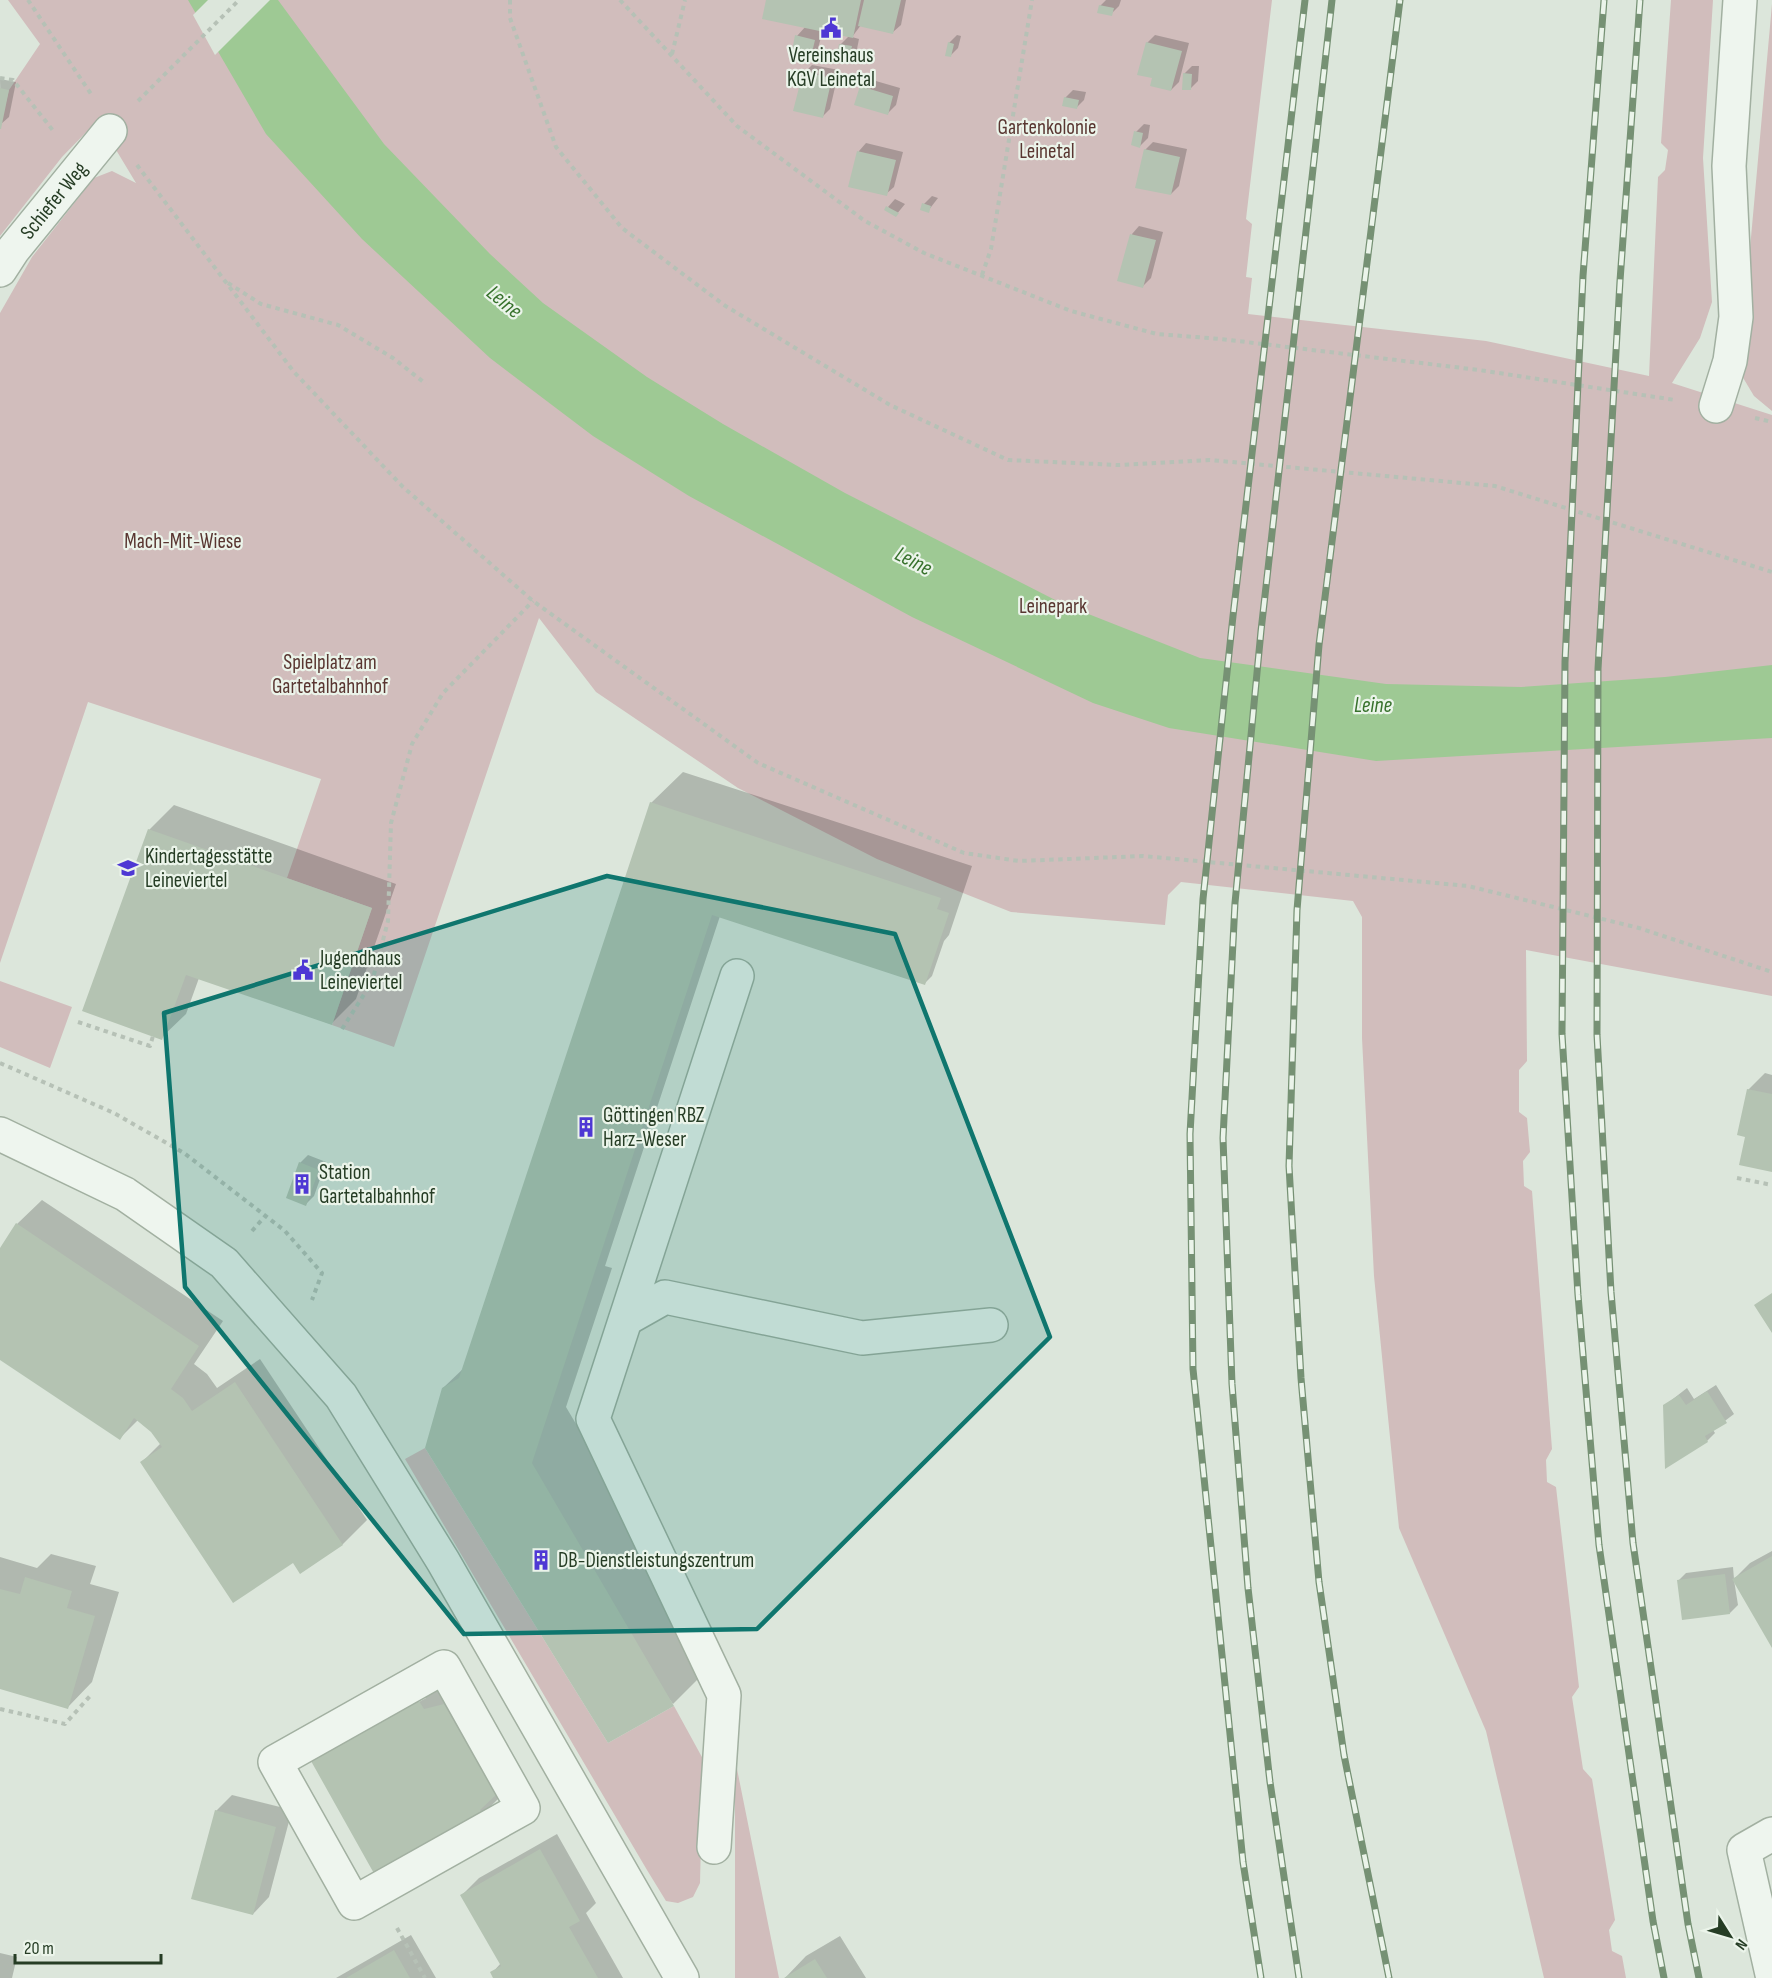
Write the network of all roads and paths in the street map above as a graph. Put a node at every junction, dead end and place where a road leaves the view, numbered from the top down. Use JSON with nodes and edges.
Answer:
{"nodes":[{"id":1,"x":28,"y":0,"type":"edge"},
{"id":2,"x":239,"y":0,"type":"edge"},
{"id":3,"x":510,"y":0,"type":"edge"},
{"id":4,"x":620,"y":0,"type":"edge"},
{"id":5,"x":685,"y":0,"type":"edge"},
{"id":6,"x":1032,"y":0,"type":"edge"},
{"id":7,"x":1740,"y":0,"type":"edge"},
{"id":8,"x":672,"y":55,"type":"junction"},
{"id":9,"x":0,"y":78,"type":"edge"},
{"id":10,"x":120,"y":120,"type":"junction"},
{"id":11,"x":81,"y":165,"type":"junction"},
{"id":12,"x":0,"y":270,"type":"edge"},
{"id":13,"x":982,"y":275,"type":"junction"},
{"id":14,"x":225,"y":281,"type":"junction"},
{"id":15,"x":426,"y":384,"type":"dead end"},
{"id":16,"x":1716,"y":406,"type":"joint"},
{"id":17,"x":1772,"y":572,"type":"edge"},
{"id":18,"x":533,"y":601,"type":"junction"},
{"id":19,"x":1772,"y":972,"type":"edge"},
{"id":20,"x":737,"y":976,"type":"dead end"},
{"id":21,"x":78,"y":1022,"type":"dead end"},
{"id":22,"x":342,"y":1029,"type":"dead end"},
{"id":23,"x":153,"y":1036,"type":"dead end"},
{"id":24,"x":0,"y":1063,"type":"edge"},
{"id":25,"x":0,"y":1134,"type":"edge"},
{"id":26,"x":1737,"y":1178,"type":"dead end"},
{"id":27,"x":1772,"y":1185,"type":"edge"},
{"id":28,"x":626,"y":1319,"type":"junction"},
{"id":29,"x":991,"y":1325,"type":"dead end"},
{"id":30,"x":290,"y":1336,"type":"junction"},
{"id":31,"x":90,"y":1696,"type":"dead end"},
{"id":32,"x":0,"y":1709,"type":"edge"},
{"id":33,"x":1772,"y":1833,"type":"edge"},
{"id":34,"x":714,"y":1847,"type":"dead end"},
{"id":35,"x":354,"y":1903,"type":"joint"},
{"id":36,"x":1772,"y":1974,"type":"edge"},
{"id":37,"x":682,"y":1978,"type":"edge"}],
"edges":[{"from":1,"to":10,"type":"path"},
{"from":2,"to":10,"type":"path"},
{"from":3,"to":17,"type":"path"},
{"from":4,"to":8,"type":"path"},
{"from":5,"to":8,"type":"path"},
{"from":6,"to":13,"type":"path"},
{"from":7,"to":16,"type":"street"},
{"from":8,"to":13,"type":"path"},
{"from":9,"to":11,"type":"path"},
{"from":10,"to":11,"type":"street","name":"Schiefer Weg"},
{"from":10,"to":14,"type":"path"},
{"from":11,"to":12,"type":"street","name":"Schiefer Weg"},
{"from":13,"to":16,"type":"path"},
{"from":14,"to":15,"type":"path"},
{"from":14,"to":18,"type":"path"},
{"from":18,"to":19,"type":"path"},
{"from":18,"to":22,"type":"path"},
{"from":20,"to":28,"type":"street"},
{"from":21,"to":23,"type":"path"},
{"from":24,"to":30,"type":"path"},
{"from":25,"to":30,"type":"street"},
{"from":26,"to":27,"type":"path"},
{"from":28,"to":29,"type":"street"},
{"from":28,"to":34,"type":"street"},
{"from":30,"to":37,"type":"street"},
{"from":31,"to":32,"type":"path"},
{"from":33,"to":36,"type":"street"},
{"from":35,"to":35,"type":"street"}]}
